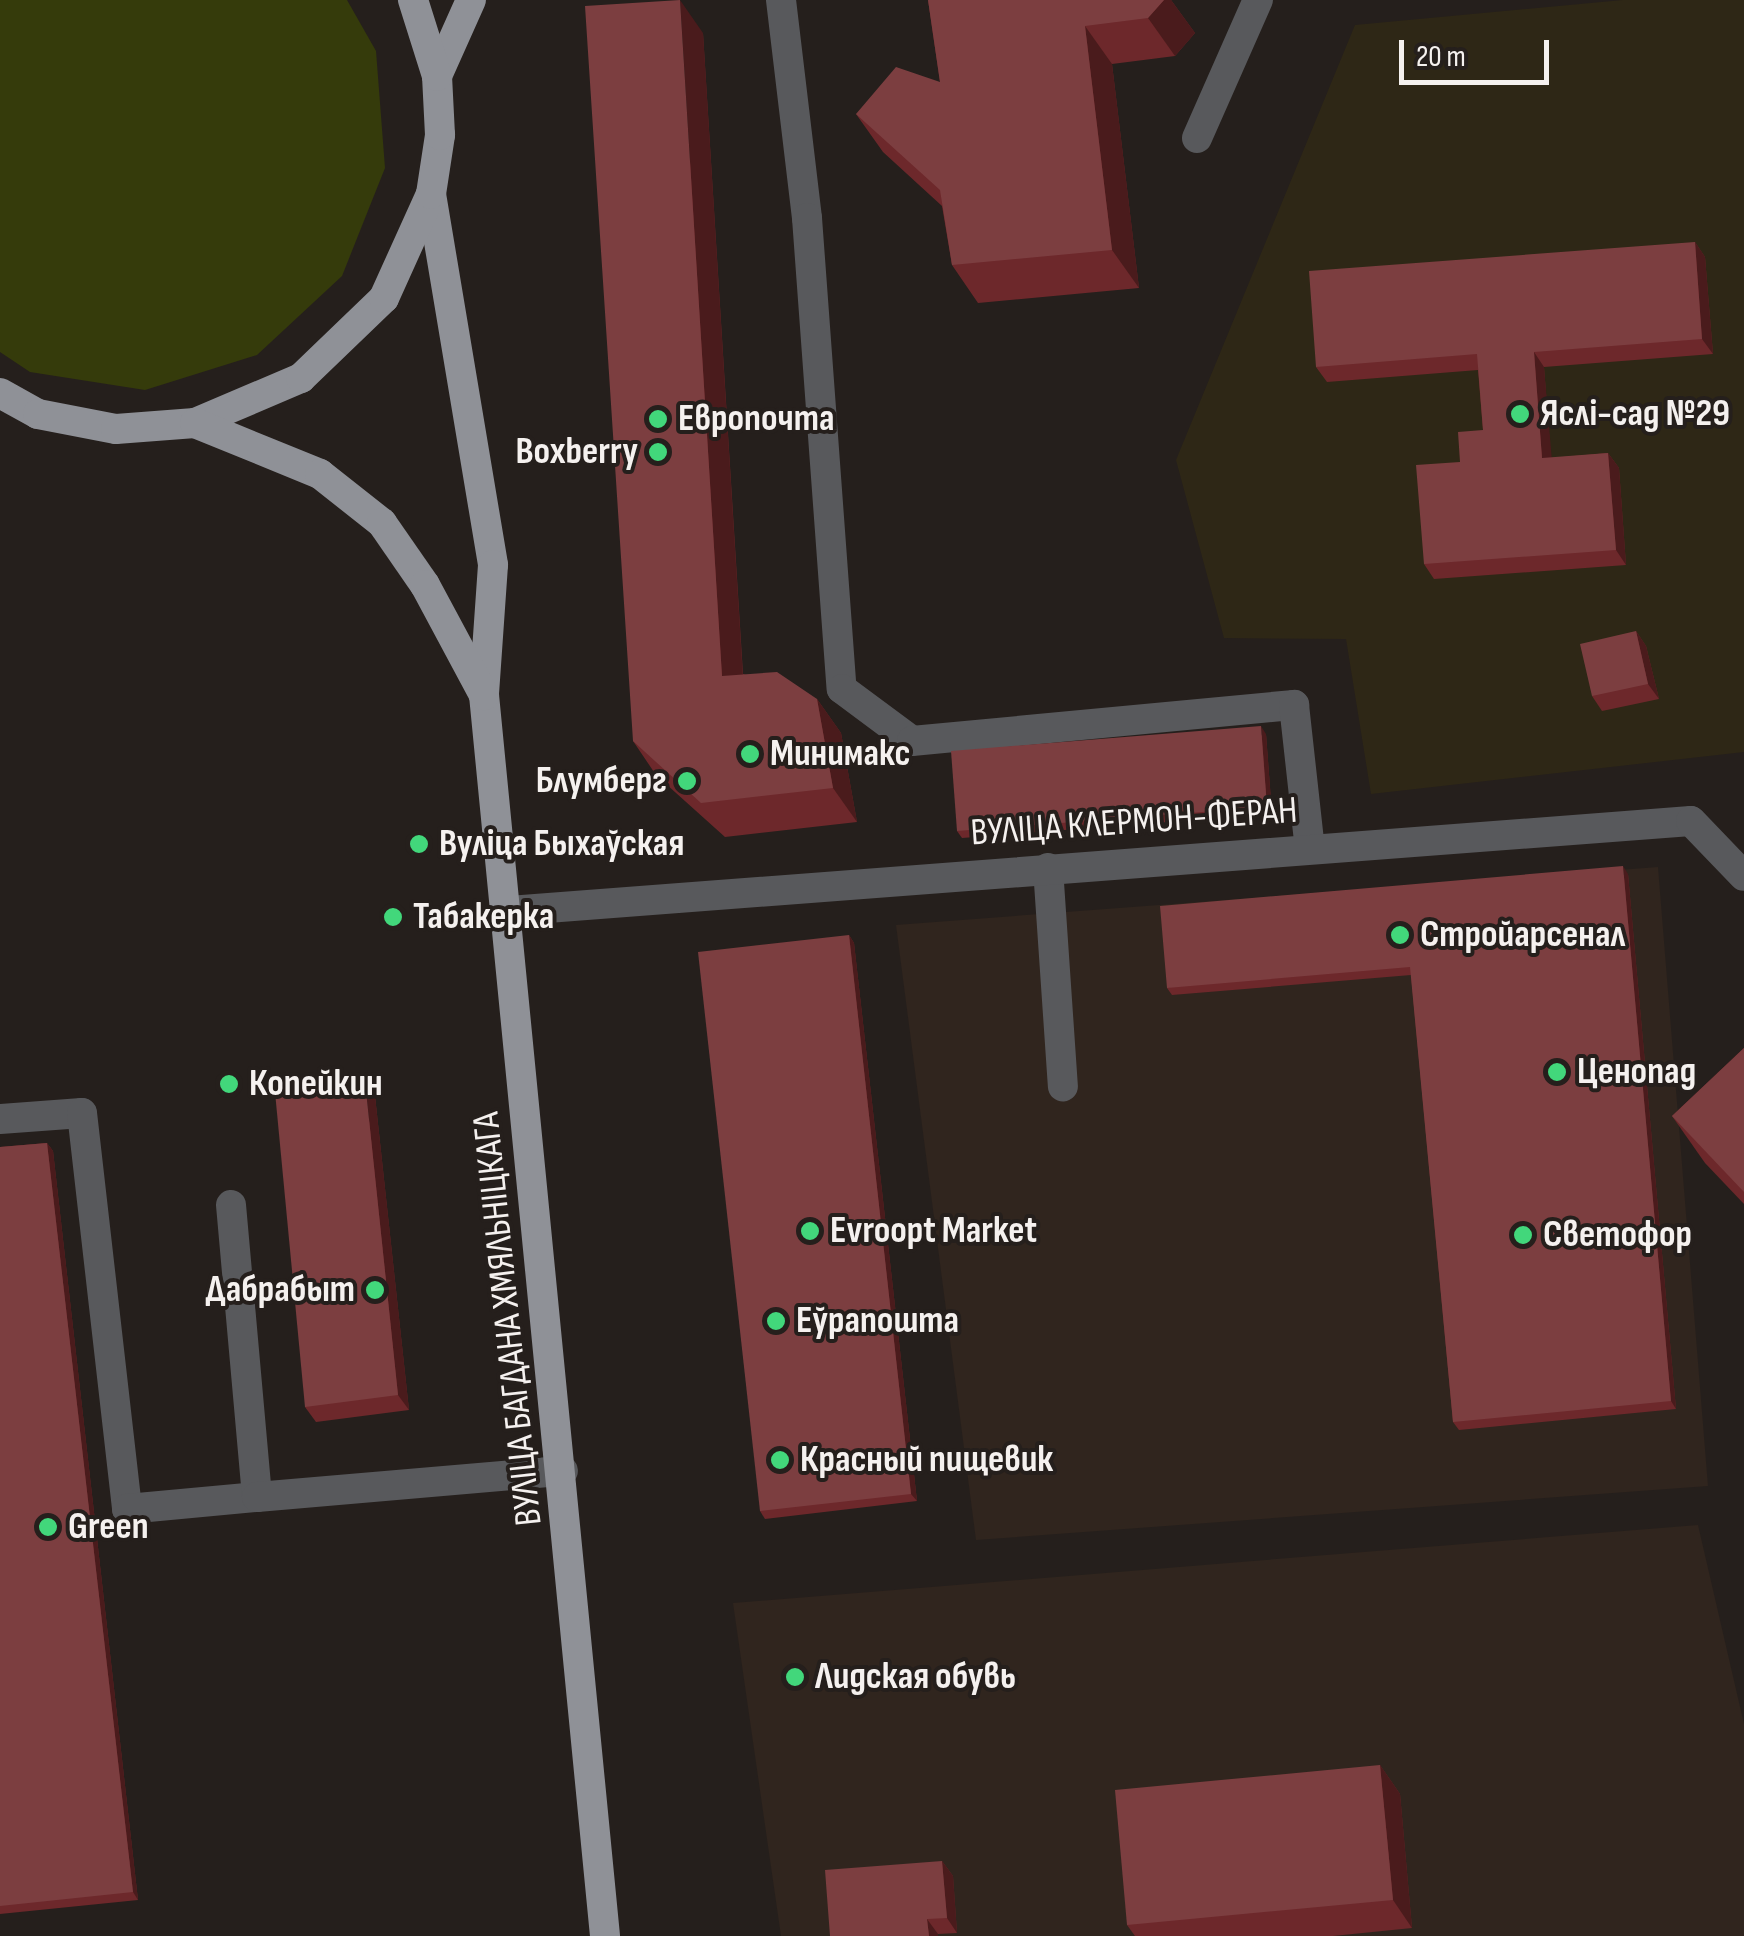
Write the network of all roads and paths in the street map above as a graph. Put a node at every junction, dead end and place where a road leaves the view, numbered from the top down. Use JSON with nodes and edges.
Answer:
{"nodes":[{"id":1,"x":413,"y":0,"type":"edge"},
{"id":2,"x":471,"y":0,"type":"edge"},
{"id":3,"x":781,"y":0,"type":"edge"},
{"id":4,"x":1258,"y":0,"type":"edge"},
{"id":5,"x":437,"y":76,"type":"junction"},
{"id":6,"x":1197,"y":138,"type":"dead end"},
{"id":7,"x":431,"y":194,"type":"junction"},
{"id":8,"x":0,"y":394,"type":"edge"},
{"id":9,"x":38,"y":414,"type":"junction"},
{"id":10,"x":0,"y":419,"type":"edge"},
{"id":11,"x":195,"y":422,"type":"junction"},
{"id":12,"x":484,"y":695,"type":"junction"},
{"id":13,"x":1310,"y":848,"type":"junction"},
{"id":14,"x":1048,"y":868,"type":"junction"},
{"id":15,"x":1744,"y":876,"type":"edge"},
{"id":16,"x":508,"y":911,"type":"junction"},
{"id":17,"x":1063,"y":1086,"type":"dead end"},
{"id":18,"x":0,"y":1119,"type":"edge"},
{"id":19,"x":231,"y":1205,"type":"dead end"},
{"id":20,"x":563,"y":1472,"type":"junction"},
{"id":21,"x":256,"y":1497,"type":"junction"},
{"id":22,"x":605,"y":1936,"type":"edge"}],
"edges":[{"from":1,"to":5,"type":"main road"},
{"from":2,"to":5,"type":"main road"},
{"from":3,"to":13,"type":"street"},
{"from":4,"to":6,"type":"street"},
{"from":5,"to":7,"type":"main road"},
{"from":7,"to":11,"type":"main road"},
{"from":7,"to":12,"type":"main road","name":"ВУЛІЦА БАГДАНА ХМЯЛЬНІЦКАГА"},
{"from":8,"to":9,"type":"main road"},
{"from":9,"to":10,"type":"main road"},
{"from":9,"to":11,"type":"main road"},
{"from":11,"to":12,"type":"main road","name":"ВУЛІЦА БАГДАНА ХМЯЛЬНІЦКАГА"},
{"from":12,"to":16,"type":"main road","name":"ВУЛІЦА БАГДАНА ХМЯЛЬНІЦКАГА"},
{"from":13,"to":14,"type":"street","name":"ВУЛІЦА КЛЕРМОН-ФЕРАН"},
{"from":13,"to":15,"type":"street","name":"ВУЛІЦА КЛЕРМОН-ФЕРАН"},
{"from":14,"to":16,"type":"street","name":"ВУЛІЦА КЛЕРМОН-ФЕРАН"},
{"from":14,"to":17,"type":"street"},
{"from":16,"to":20,"type":"main road","name":"ВУЛІЦА БАГДАНА ХМЯЛЬНІЦКАГА"},
{"from":18,"to":21,"type":"street"},
{"from":19,"to":21,"type":"street"},
{"from":20,"to":21,"type":"street"},
{"from":20,"to":22,"type":"main road","name":"ВУЛІЦА БАГДАНА ХМЯЛЬНІЦКАГА"}]}
